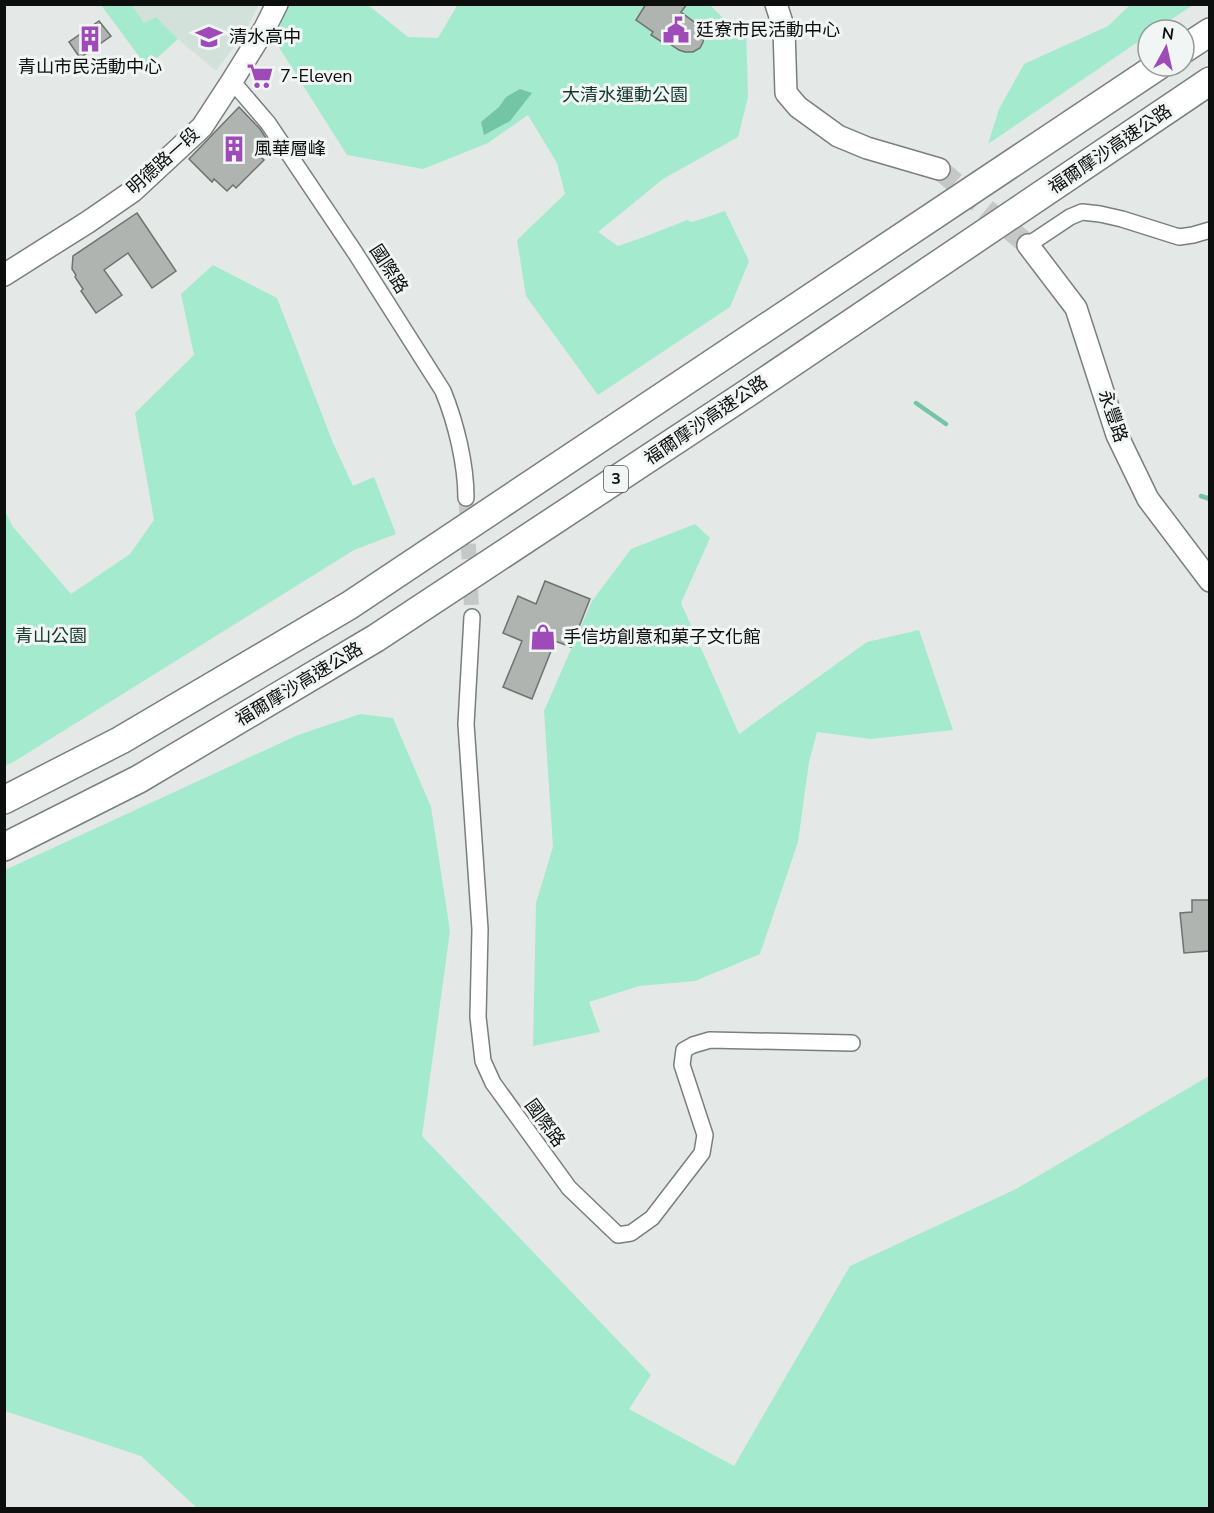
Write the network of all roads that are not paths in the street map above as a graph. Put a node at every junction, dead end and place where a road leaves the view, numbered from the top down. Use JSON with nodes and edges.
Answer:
{"nodes":[{"id":1,"x":277,"y":4,"type":"edge"},
{"id":2,"x":776,"y":4,"type":"edge"},
{"id":3,"x":1209,"y":32,"type":"edge"},
{"id":4,"x":1196,"y":41,"type":"edge"},
{"id":5,"x":1140,"y":78,"type":"edge"},
{"id":6,"x":232,"y":81,"type":"junction"},
{"id":7,"x":1209,"y":81,"type":"edge"},
{"id":8,"x":939,"y":169,"type":"tunnel mouth"},
{"id":9,"x":1209,"y":230,"type":"edge"},
{"id":10,"x":1028,"y":245,"type":"joint"},
{"id":11,"x":4,"y":275,"type":"edge"},
{"id":12,"x":465,"y":498,"type":"tunnel mouth"},
{"id":13,"x":1209,"y":581,"type":"edge"},
{"id":14,"x":472,"y":617,"type":"tunnel mouth"},
{"id":15,"x":4,"y":800,"type":"edge"},
{"id":16,"x":4,"y":847,"type":"edge"},
{"id":17,"x":852,"y":1043,"type":"dead end"}],
"edges":[{"from":1,"to":6,"type":"street","name":"明德路一段"},
{"from":2,"to":8,"type":"street"},
{"from":3,"to":4,"type":"highway"},
{"from":5,"to":15,"type":"highway","number":"3"},
{"from":6,"to":11,"type":"street","name":"明德路一段"},
{"from":6,"to":12,"type":"street","name":"國際路"},
{"from":7,"to":16,"type":"highway","name":"福爾摩沙高速公路","number":"3"},
{"from":9,"to":10,"type":"street"},
{"from":10,"to":13,"type":"street","name":"永豐路"},
{"from":14,"to":17,"type":"street","name":"國際路"}]}
